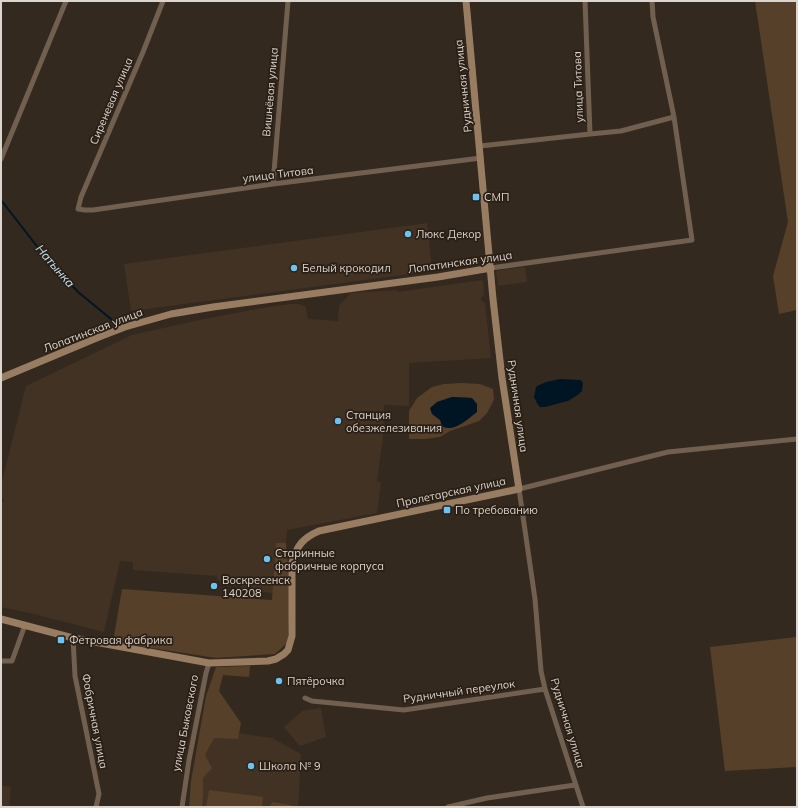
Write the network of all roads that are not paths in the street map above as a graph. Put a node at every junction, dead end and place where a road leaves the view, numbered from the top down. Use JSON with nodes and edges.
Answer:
{"nodes":[{"id":1,"x":66,"y":1,"type":"edge"},
{"id":2,"x":163,"y":1,"type":"edge"},
{"id":3,"x":288,"y":1,"type":"edge"},
{"id":4,"x":466,"y":1,"type":"edge"},
{"id":5,"x":585,"y":1,"type":"edge"},
{"id":6,"x":652,"y":1,"type":"edge"},
{"id":7,"x":674,"y":117,"type":"junction"},
{"id":8,"x":590,"y":134,"type":"junction"},
{"id":9,"x":480,"y":146,"type":"junction"},
{"id":10,"x":480,"y":158,"type":"junction"},
{"id":11,"x":1,"y":159,"type":"edge"},
{"id":12,"x":273,"y":184,"type":"junction"},
{"id":13,"x":78,"y":209,"type":"joint"},
{"id":14,"x":491,"y":268,"type":"junction"},
{"id":15,"x":1,"y":377,"type":"edge"},
{"id":16,"x":797,"y":439,"type":"edge"},
{"id":17,"x":519,"y":489,"type":"junction"},
{"id":18,"x":1,"y":619,"type":"edge"},
{"id":19,"x":25,"y":625,"type":"junction"},
{"id":20,"x":72,"y":638,"type":"junction"},
{"id":21,"x":1,"y":661,"type":"edge"},
{"id":22,"x":209,"y":663,"type":"junction"},
{"id":23,"x":545,"y":689,"type":"junction"},
{"id":24,"x":305,"y":698,"type":"dead end"},
{"id":25,"x":576,"y":785,"type":"junction"},
{"id":26,"x":96,"y":807,"type":"edge"},
{"id":27,"x":182,"y":807,"type":"edge"},
{"id":28,"x":448,"y":807,"type":"edge"},
{"id":29,"x":583,"y":807,"type":"edge"}],
"edges":[{"from":1,"to":11,"type":"street"},
{"from":2,"to":13,"type":"street","name":"Сиреневая улица"},
{"from":3,"to":12,"type":"street","name":"Вишнёвая улица"},
{"from":4,"to":9,"type":"street","name":"Рудничная улица"},
{"from":5,"to":8,"type":"street","name":"улица Титова"},
{"from":6,"to":7,"type":"street","name":"Лопатинская улица"},
{"from":7,"to":8,"type":"street"},
{"from":7,"to":14,"type":"street","name":"Лопатинская улица"},
{"from":8,"to":9,"type":"street","name":"улица Титова"},
{"from":9,"to":10,"type":"street","name":"Рудничная улица"},
{"from":10,"to":12,"type":"street","name":"улица Титова"},
{"from":10,"to":14,"type":"street","name":"Рудничная улица"},
{"from":12,"to":13,"type":"street","name":"улица Титова"},
{"from":14,"to":15,"type":"street","name":"Лопатинская улица"},
{"from":14,"to":17,"type":"street","name":"Рудничная улица"},
{"from":16,"to":17,"type":"street","name":"Пролетарская улица"},
{"from":17,"to":22,"type":"street","name":"Пролетарская улица"},
{"from":17,"to":23,"type":"street","name":"Рудничная улица"},
{"from":18,"to":19,"type":"street","name":"улица Быковского"},
{"from":19,"to":20,"type":"street","name":"улица Быковского"},
{"from":19,"to":21,"type":"street"},
{"from":20,"to":22,"type":"street","name":"улица Быковского"},
{"from":20,"to":26,"type":"street","name":"Фабричная улица"},
{"from":22,"to":27,"type":"street","name":"улица Быковского"},
{"from":23,"to":24,"type":"street","name":"Рудничный переулок"},
{"from":23,"to":25,"type":"street","name":"Рудничная улица"},
{"from":25,"to":28,"type":"street"},
{"from":25,"to":29,"type":"street","name":"Рудничная улица"}]}
